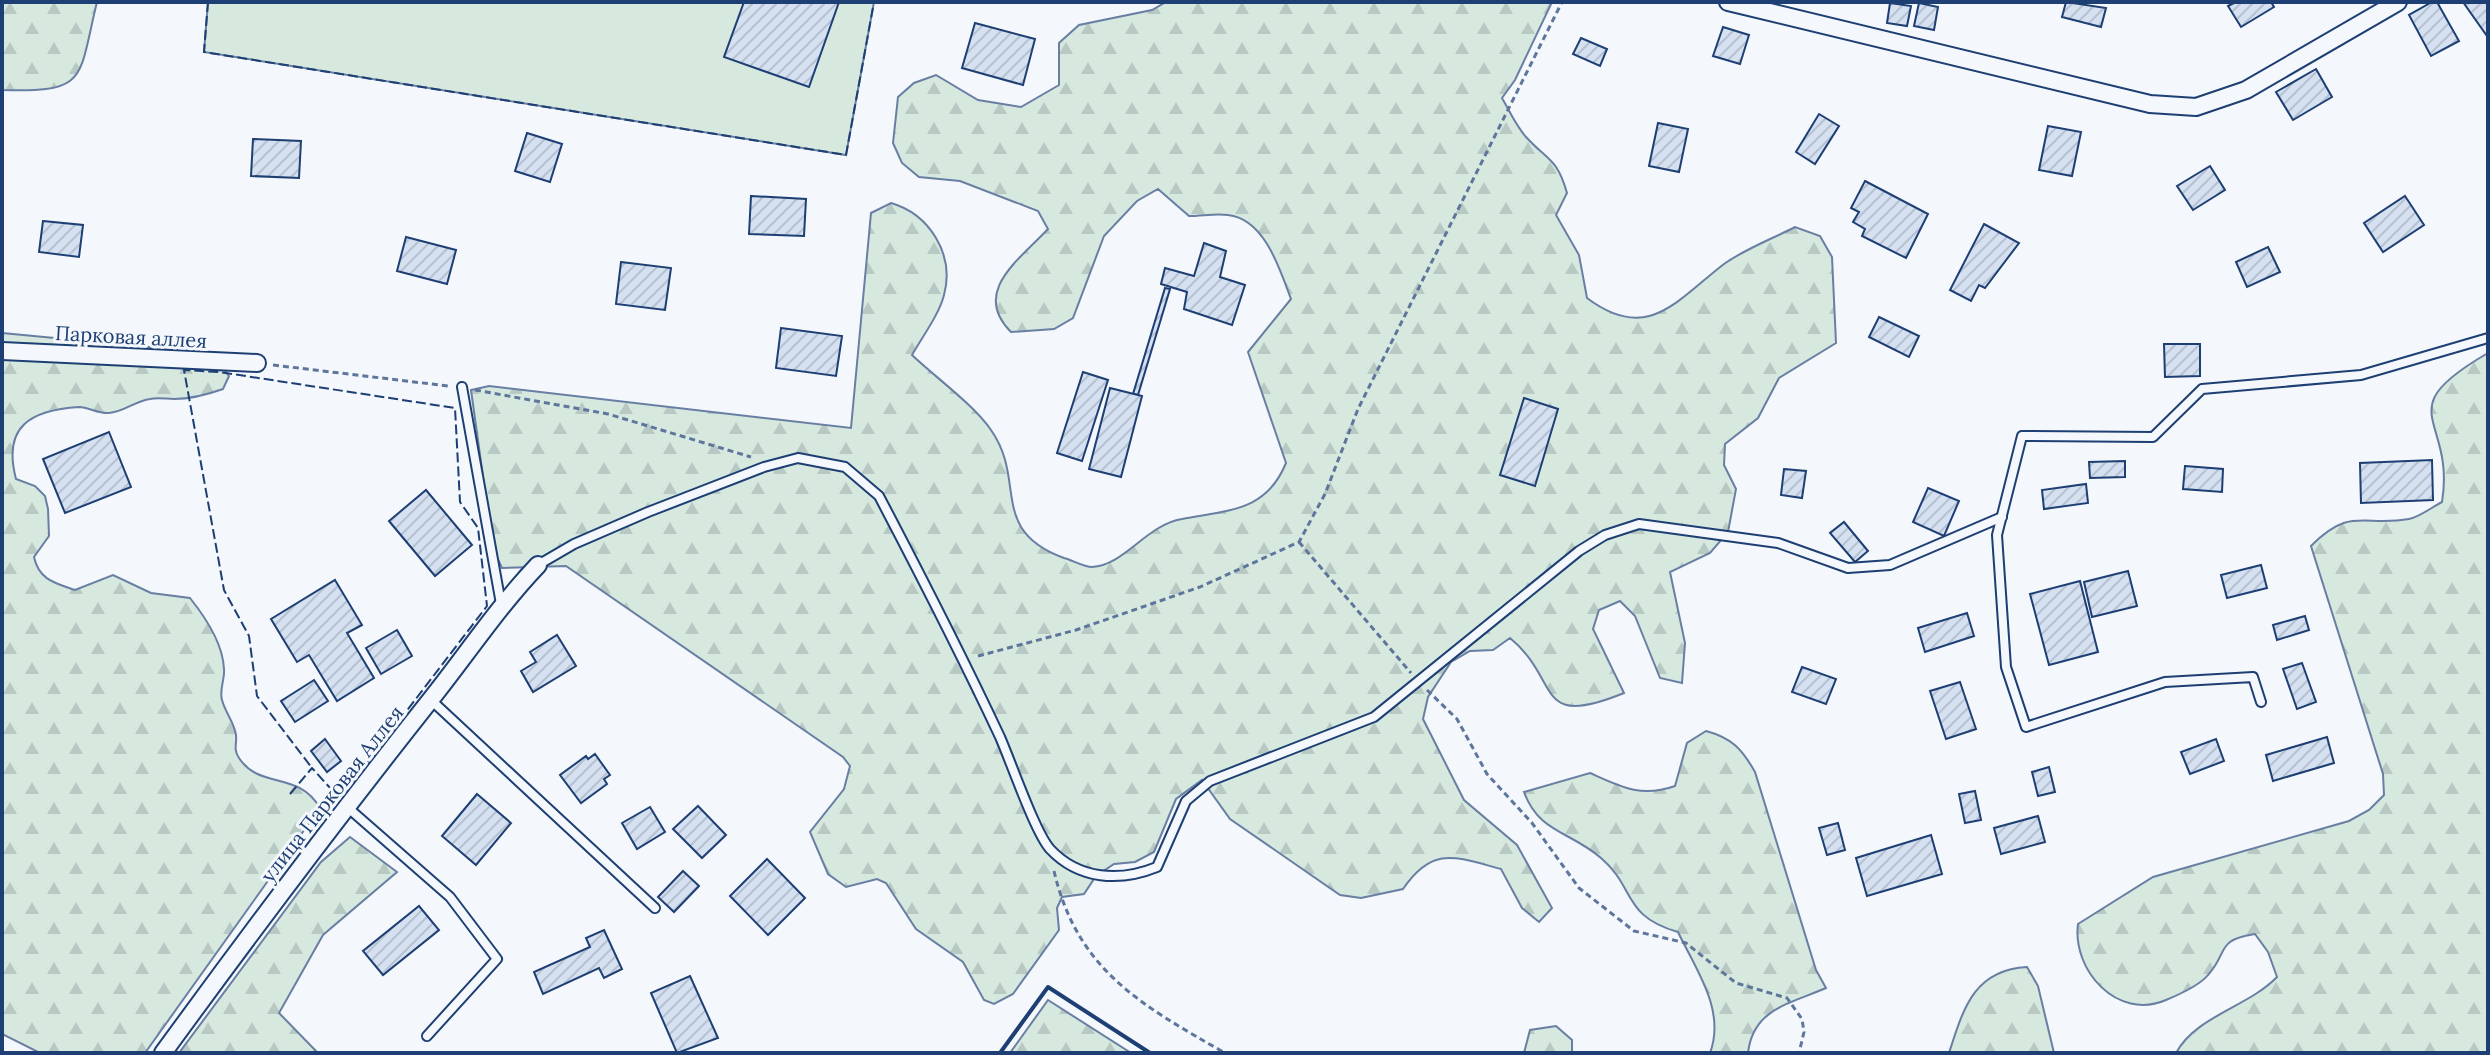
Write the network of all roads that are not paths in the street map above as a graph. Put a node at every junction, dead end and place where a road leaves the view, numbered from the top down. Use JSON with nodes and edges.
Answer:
{"nodes":[{"id":1,"x":1728,"y":2,"type":"edge"},
{"id":2,"x":2398,"y":2,"type":"edge"},
{"id":3,"x":2488,"y":338,"type":"edge"},
{"id":4,"x":2,"y":351,"type":"edge"},
{"id":5,"x":257,"y":363,"type":"road end"},
{"id":6,"x":462,"y":387,"type":"road end"},
{"id":7,"x":2002,"y":517,"type":"junction"},
{"id":8,"x":538,"y":565,"type":"joint"},
{"id":9,"x":501,"y":604,"type":"junction"},
{"id":10,"x":431,"y":700,"type":"junction"},
{"id":11,"x":2261,"y":702,"type":"dead end"},
{"id":12,"x":346,"y":806,"type":"junction"},
{"id":13,"x":655,"y":908,"type":"dead end"},
{"id":14,"x":427,"y":1036,"type":"dead end"},
{"id":15,"x":163,"y":1053,"type":"edge"}],
"edges":[{"from":1,"to":2,"type":"street"},
{"from":3,"to":7,"type":"lane"},
{"from":4,"to":5,"type":"street","name":"Парковая аллея"},
{"from":6,"to":9,"type":"lane"},
{"from":7,"to":8,"type":"lane"},
{"from":7,"to":11,"type":"lane"},
{"from":8,"to":9,"type":"street","name":"улица Парковая Аллея"},
{"from":9,"to":10,"type":"street","name":"улица Парковая Аллея"},
{"from":10,"to":12,"type":"street","name":"улица Парковая Аллея"},
{"from":10,"to":13,"type":"lane"},
{"from":12,"to":14,"type":"lane"},
{"from":12,"to":15,"type":"street","name":"улица Парковая Аллея"}]}
